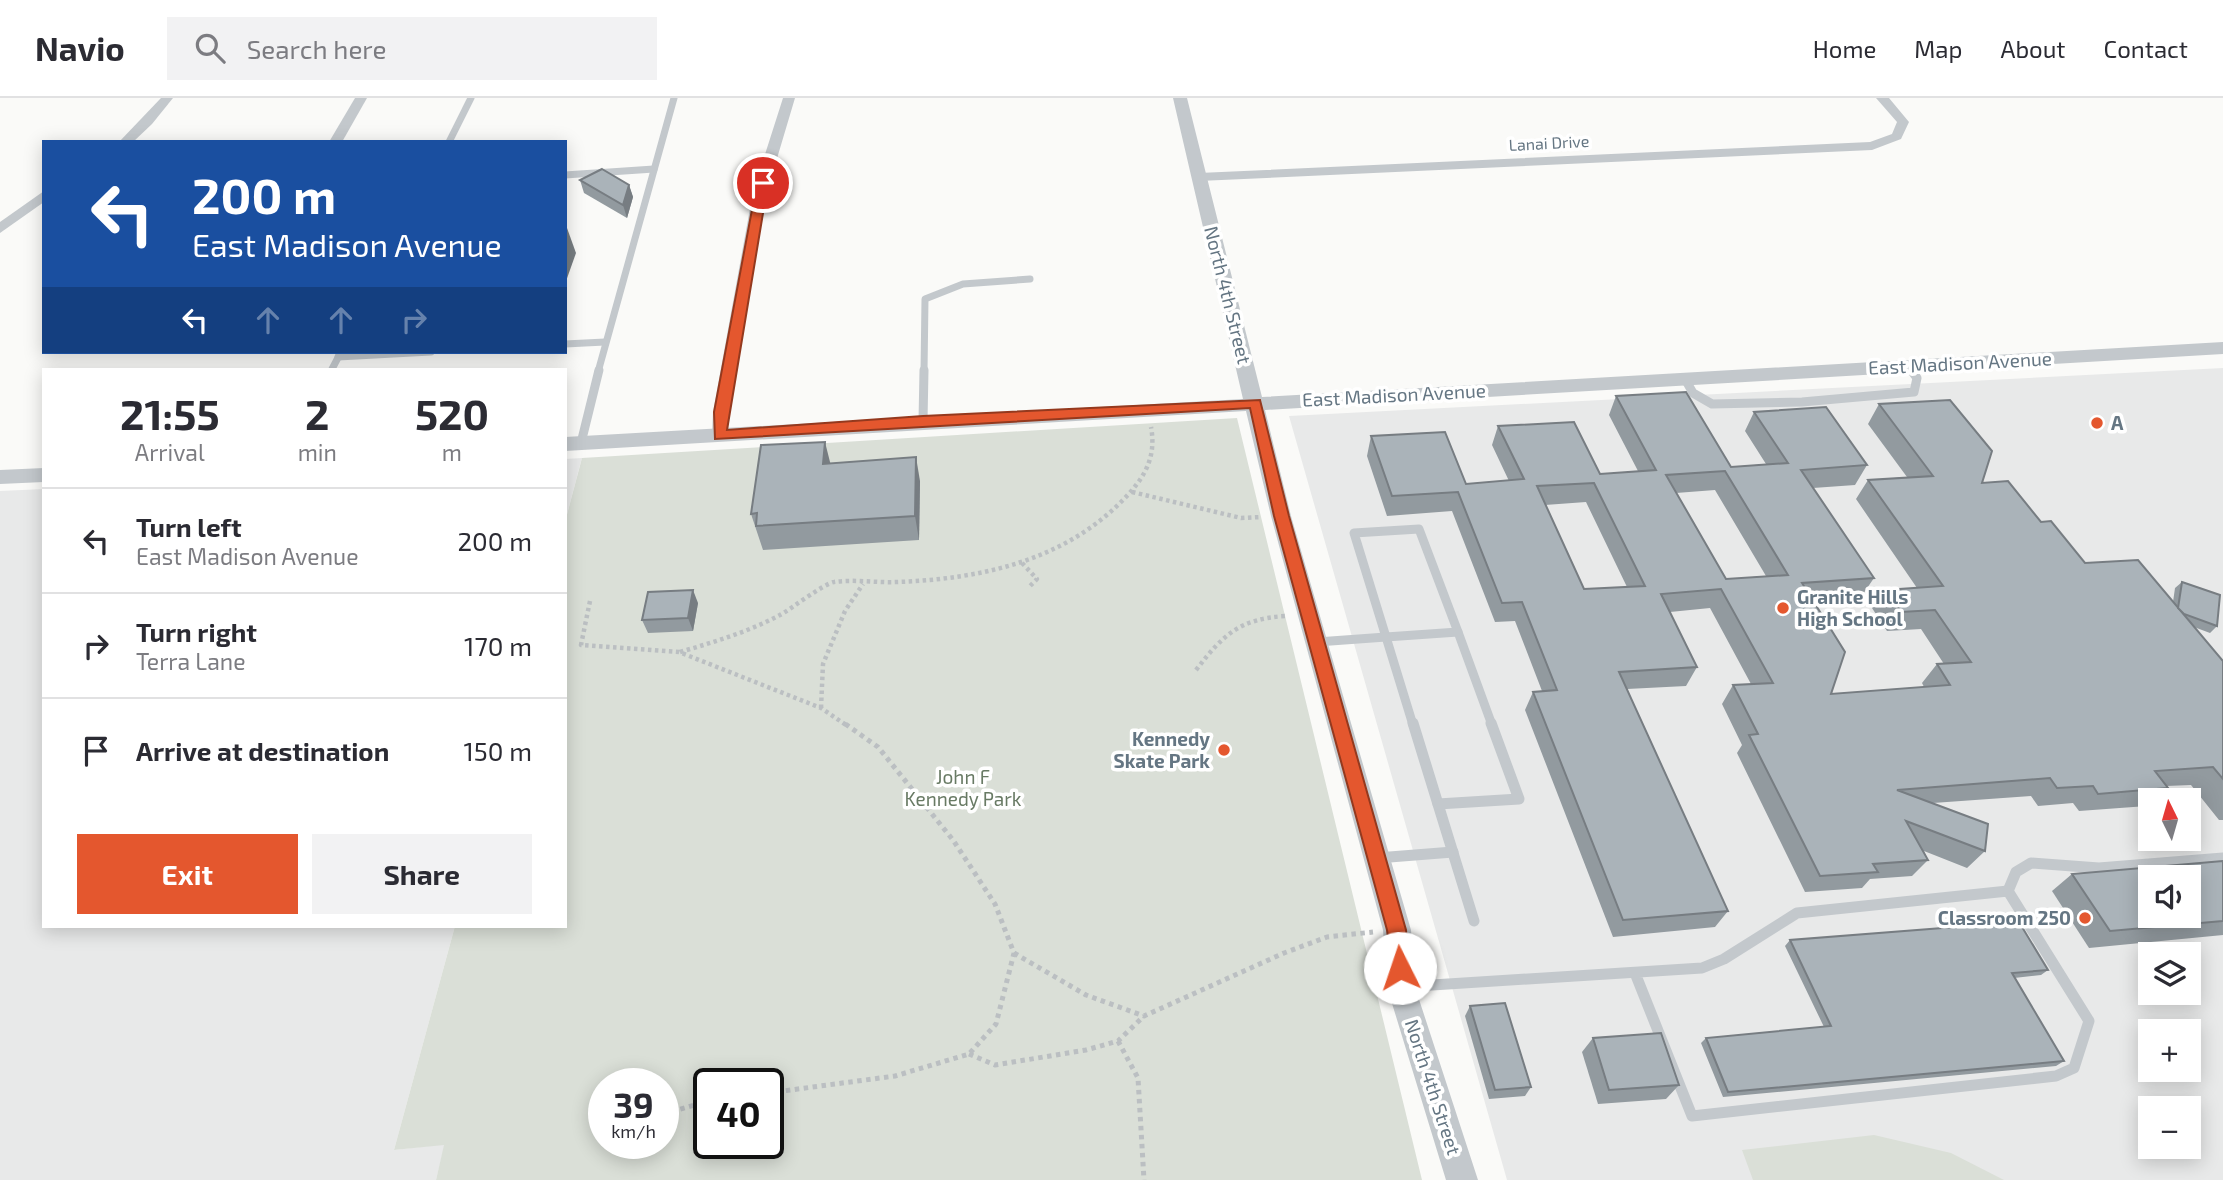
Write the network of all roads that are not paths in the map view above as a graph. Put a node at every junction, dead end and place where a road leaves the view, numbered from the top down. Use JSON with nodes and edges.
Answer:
{"nodes":[{"id":1,"x":167,"y":98,"type":"edge"},
{"id":2,"x":361,"y":98,"type":"edge"},
{"id":3,"x":471,"y":98,"type":"edge"},
{"id":4,"x":674,"y":98,"type":"edge"},
{"id":5,"x":789,"y":98,"type":"edge"},
{"id":6,"x":1180,"y":98,"type":"edge"},
{"id":7,"x":1882,"y":98,"type":"edge"},
{"id":8,"x":127,"y":140,"type":"edge"},
{"id":9,"x":336,"y":140,"type":"edge"},
{"id":10,"x":450,"y":140,"type":"edge"},
{"id":11,"x":654,"y":169,"type":"junction"},
{"id":12,"x":567,"y":175,"type":"edge"},
{"id":13,"x":1199,"y":177,"type":"junction"},
{"id":14,"x":42,"y":196,"type":"edge"},
{"id":15,"x":42,"y":209,"type":"edge"},
{"id":16,"x":22,"y":210,"type":"junction"},
{"id":17,"x":0,"y":229,"type":"edge"},
{"id":18,"x":1030,"y":279,"type":"dead end"},
{"id":19,"x":605,"y":342,"type":"junction"},
{"id":20,"x":567,"y":344,"type":"edge"},
{"id":21,"x":2223,"y":348,"type":"edge"},
{"id":22,"x":1907,"y":366,"type":"junction"},
{"id":23,"x":1685,"y":379,"type":"junction"},
{"id":24,"x":1255,"y":403,"type":"junction"},
{"id":25,"x":923,"y":421,"type":"junction"},
{"id":26,"x":720,"y":435,"type":"junction"},
{"id":27,"x":573,"y":443,"type":"edge"},
{"id":28,"x":42,"y":475,"type":"edge"},
{"id":29,"x":0,"y":477,"type":"edge"},
{"id":30,"x":1458,"y":632,"type":"junction"},
{"id":31,"x":1388,"y":637,"type":"junction"},
{"id":32,"x":1317,"y":642,"type":"junction"},
{"id":33,"x":1438,"y":804,"type":"junction"},
{"id":34,"x":1453,"y":852,"type":"junction"},
{"id":35,"x":1377,"y":858,"type":"junction"},
{"id":36,"x":2223,"y":859,"type":"edge"},
{"id":37,"x":2008,"y":891,"type":"junction"},
{"id":38,"x":1474,"y":921,"type":"dead end"},
{"id":39,"x":1635,"y":973,"type":"junction"},
{"id":40,"x":1401,"y":987,"type":"junction"},
{"id":41,"x":1462,"y":1180,"type":"edge"}],
"edges":[{"from":1,"to":8,"type":"street"},
{"from":2,"to":9,"type":"street"},
{"from":3,"to":10,"type":"lane"},
{"from":4,"to":11,"type":"lane"},
{"from":5,"to":26,"type":"street"},
{"from":6,"to":13,"type":"street","name":"North 4th Street"},
{"from":7,"to":13,"type":"street","name":"Lanai Drive"},
{"from":11,"to":12,"type":"lane"},
{"from":11,"to":19,"type":"lane"},
{"from":13,"to":24,"type":"street","name":"North 4th Street"},
{"from":14,"to":16,"type":"street"},
{"from":15,"to":16,"type":"street"},
{"from":16,"to":17,"type":"street"},
{"from":18,"to":25,"type":"lane"},
{"from":19,"to":20,"type":"lane"},
{"from":19,"to":27,"type":"lane"},
{"from":21,"to":22,"type":"street","name":"East Madison Avenue"},
{"from":22,"to":23,"type":"street","name":"East Madison Avenue"},
{"from":22,"to":23,"type":"lane"},
{"from":23,"to":24,"type":"street","name":"East Madison Avenue"},
{"from":24,"to":25,"type":"street","name":"East Madison Avenue"},
{"from":24,"to":32,"type":"street","name":"North 4th Street"},
{"from":25,"to":26,"type":"street","name":"East Madison Avenue"},
{"from":26,"to":27,"type":"street","name":"East Madison Avenue"},
{"from":28,"to":29,"type":"street"},
{"from":30,"to":31,"type":"lane"},
{"from":30,"to":31,"type":"lane"},
{"from":30,"to":33,"type":"lane"},
{"from":31,"to":32,"type":"lane"},
{"from":31,"to":33,"type":"lane"},
{"from":32,"to":35,"type":"street","name":"North 4th Street"},
{"from":33,"to":34,"type":"lane"},
{"from":34,"to":35,"type":"lane"},
{"from":34,"to":38,"type":"lane"},
{"from":35,"to":40,"type":"street","name":"North 4th Street"},
{"from":36,"to":37,"type":"lane"},
{"from":37,"to":39,"type":"lane"},
{"from":37,"to":39,"type":"lane"},
{"from":39,"to":40,"type":"lane"},
{"from":40,"to":41,"type":"street","name":"North 4th Street"}]}
